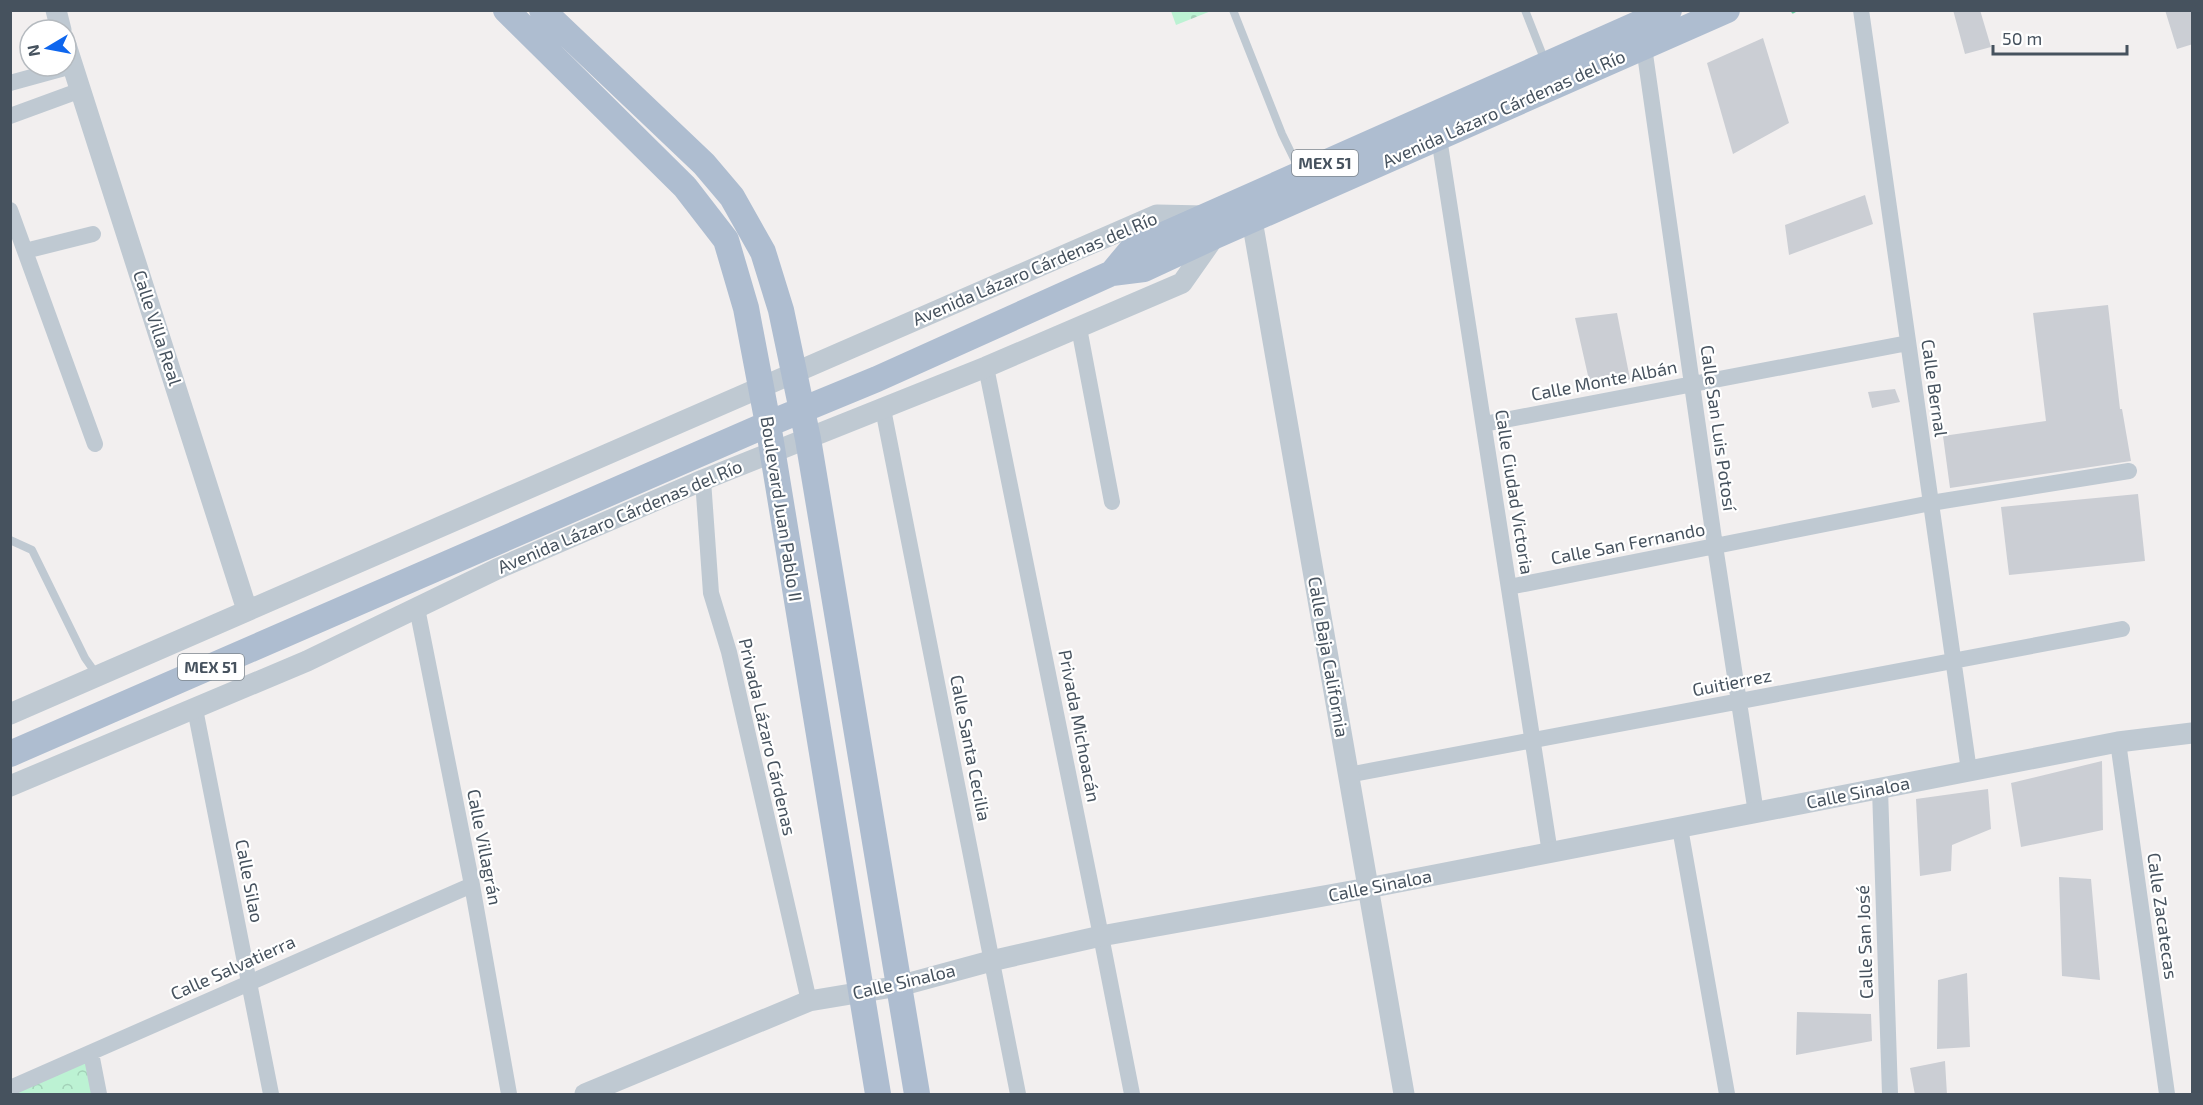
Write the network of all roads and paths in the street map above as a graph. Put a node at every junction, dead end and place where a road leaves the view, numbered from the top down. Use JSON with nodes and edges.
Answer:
{"nodes":[{"id":1,"x":506,"y":10,"type":"edge"},
{"id":2,"x":542,"y":10,"type":"edge"},
{"id":3,"x":1233,"y":10,"type":"edge"},
{"id":4,"x":1525,"y":10,"type":"edge"},
{"id":5,"x":1669,"y":10,"type":"edge"},
{"id":6,"x":1726,"y":10,"type":"edge"},
{"id":7,"x":1861,"y":10,"type":"edge"},
{"id":8,"x":1644,"y":47,"type":"junction"},
{"id":9,"x":1551,"y":76,"type":"junction"},
{"id":10,"x":77,"y":78,"type":"edge"},
{"id":11,"x":81,"y":90,"type":"junction"},
{"id":12,"x":10,"y":116,"type":"edge"},
{"id":13,"x":1439,"y":138,"type":"junction"},
{"id":14,"x":1301,"y":174,"type":"junction"},
{"id":15,"x":10,"y":210,"type":"edge"},
{"id":16,"x":1252,"y":220,"type":"junction"},
{"id":17,"x":1210,"y":226,"type":"junction"},
{"id":18,"x":93,"y":234,"type":"dead end"},
{"id":19,"x":25,"y":250,"type":"junction"},
{"id":20,"x":1079,"y":328,"type":"junction"},
{"id":21,"x":1908,"y":343,"type":"junction"},
{"id":22,"x":986,"y":367,"type":"junction"},
{"id":23,"x":795,"y":371,"type":"junction"},
{"id":24,"x":1692,"y":384,"type":"junction"},
{"id":25,"x":761,"y":388,"type":"junction"},
{"id":26,"x":883,"y":408,"type":"junction"},
{"id":27,"x":802,"y":411,"type":"junction"},
{"id":28,"x":768,"y":424,"type":"junction"},
{"id":29,"x":1484,"y":424,"type":"junction"},
{"id":30,"x":808,"y":439,"type":"junction"},
{"id":31,"x":95,"y":444,"type":"dead end"},
{"id":32,"x":772,"y":453,"type":"junction"},
{"id":33,"x":2129,"y":471,"type":"dead end"},
{"id":34,"x":703,"y":480,"type":"junction"},
{"id":35,"x":1112,"y":502,"type":"dead end"},
{"id":36,"x":1931,"y":503,"type":"junction"},
{"id":37,"x":10,"y":540,"type":"edge"},
{"id":38,"x":1715,"y":546,"type":"junction"},
{"id":39,"x":1509,"y":587,"type":"junction"},
{"id":40,"x":417,"y":608,"type":"junction"},
{"id":41,"x":248,"y":610,"type":"junction"},
{"id":42,"x":2122,"y":629,"type":"dead end"},
{"id":43,"x":1953,"y":661,"type":"junction"},
{"id":44,"x":98,"y":676,"type":"junction"},
{"id":45,"x":1738,"y":702,"type":"junction"},
{"id":46,"x":195,"y":709,"type":"junction"},
{"id":47,"x":10,"y":714,"type":"edge"},
{"id":48,"x":2193,"y":733,"type":"edge"},
{"id":49,"x":1532,"y":741,"type":"junction"},
{"id":50,"x":2118,"y":742,"type":"junction"},
{"id":51,"x":10,"y":754,"type":"edge"},
{"id":52,"x":1969,"y":771,"type":"junction"},
{"id":53,"x":1348,"y":775,"type":"junction"},
{"id":54,"x":10,"y":786,"type":"edge"},
{"id":55,"x":1880,"y":789,"type":"junction"},
{"id":56,"x":1756,"y":813,"type":"junction"},
{"id":57,"x":1680,"y":828,"type":"junction"},
{"id":58,"x":1550,"y":853,"type":"junction"},
{"id":59,"x":472,"y":885,"type":"junction"},
{"id":60,"x":1368,"y":888,"type":"junction"},
{"id":61,"x":1101,"y":936,"type":"junction"},
{"id":62,"x":991,"y":961,"type":"junction"},
{"id":63,"x":249,"y":982,"type":"junction"},
{"id":64,"x":899,"y":986,"type":"junction"},
{"id":65,"x":861,"y":992,"type":"junction"},
{"id":66,"x":808,"y":1001,"type":"junction"},
{"id":67,"x":91,"y":1053,"type":"junction"},
{"id":68,"x":10,"y":1088,"type":"edge"},
{"id":69,"x":99,"y":1095,"type":"edge"},
{"id":70,"x":272,"y":1095,"type":"edge"},
{"id":71,"x":509,"y":1095,"type":"edge"},
{"id":72,"x":585,"y":1095,"type":"edge"},
{"id":73,"x":878,"y":1095,"type":"edge"},
{"id":74,"x":917,"y":1095,"type":"edge"},
{"id":75,"x":1018,"y":1095,"type":"edge"},
{"id":76,"x":1132,"y":1095,"type":"edge"},
{"id":77,"x":1404,"y":1095,"type":"edge"},
{"id":78,"x":1727,"y":1095,"type":"edge"},
{"id":79,"x":1890,"y":1095,"type":"edge"},
{"id":80,"x":2167,"y":1095,"type":"edge"}],
"edges":[{"from":1,"to":25,"type":"main road","name":"Boulevard Juan Pablo II"},
{"from":2,"to":23,"type":"main road","name":"Boulevard Juan Pablo II"},
{"from":3,"to":14,"type":"lane"},
{"from":4,"to":9,"type":"lane"},
{"from":5,"to":9,"type":"main road","name":"Avenida Lázaro Cárdenas del Río","number":"MEX 51"},
{"from":6,"to":8,"type":"main road","name":"Avenida Lázaro Cárdenas del Río","number":"MEX 51"},
{"from":7,"to":21,"type":"street","name":"Calle Bernal"},
{"from":8,"to":9,"type":"main road","name":"Avenida Lázaro Cárdenas del Río","number":"MEX 51"},
{"from":8,"to":24,"type":"street","name":"Calle San Luis Potosí"},
{"from":9,"to":13,"type":"main road","name":"Avenida Lázaro Cárdenas del Río","number":"MEX 51"},
{"from":9,"to":14,"type":"main road","name":"Avenida Lázaro Cárdenas del Río","number":"MEX 51"},
{"from":10,"to":11,"type":"street","name":"Calle Villa Real"},
{"from":11,"to":12,"type":"street"},
{"from":11,"to":41,"type":"street","name":"Calle Villa Real"},
{"from":13,"to":16,"type":"main road","name":"Avenida Lázaro Cárdenas del Río","number":"MEX 51"},
{"from":13,"to":29,"type":"street","name":"Calle Ciudad Victoria"},
{"from":14,"to":17,"type":"main road","name":"Avenida Lázaro Cárdenas del Río","number":"MEX 51"},
{"from":15,"to":19,"type":"street"},
{"from":16,"to":17,"type":"main road","name":"Avenida Lázaro Cárdenas del Río","number":"MEX 51"},
{"from":16,"to":53,"type":"street","name":"Calle Baja California"},
{"from":17,"to":20,"type":"street","name":"Avenida Lázaro Cárdenas del Río"},
{"from":17,"to":23,"type":"street","name":"Avenida Lázaro Cárdenas del Río"},
{"from":17,"to":27,"type":"main road","name":"Avenida Lázaro Cárdenas del Río","number":"MEX 51"},
{"from":18,"to":19,"type":"street"},
{"from":19,"to":31,"type":"street"},
{"from":20,"to":22,"type":"street","name":"Avenida Lázaro Cárdenas del Río"},
{"from":20,"to":35,"type":"street"},
{"from":21,"to":24,"type":"street","name":"Calle Monte Albán"},
{"from":21,"to":36,"type":"street","name":"Calle Bernal"},
{"from":22,"to":26,"type":"street","name":"Avenida Lázaro Cárdenas del Río"},
{"from":22,"to":61,"type":"street","name":"Privada Michoacán"},
{"from":23,"to":25,"type":"street","name":"Avenida Lázaro Cárdenas del Río"},
{"from":23,"to":27,"type":"main road","name":"Boulevard Juan Pablo II"},
{"from":24,"to":29,"type":"street","name":"Calle Monte Albán"},
{"from":24,"to":38,"type":"street","name":"Calle San Luis Potosí"},
{"from":25,"to":28,"type":"main road","name":"Boulevard Juan Pablo II"},
{"from":25,"to":41,"type":"street","name":"Avenida Lázaro Cárdenas del Río"},
{"from":26,"to":30,"type":"street","name":"Avenida Lázaro Cárdenas del Río"},
{"from":26,"to":62,"type":"street","name":"Calle Santa Cecilia"},
{"from":27,"to":28,"type":"main road","name":"Avenida Lázaro Cárdenas del Río","number":"MEX 51"},
{"from":27,"to":30,"type":"main road","name":"Boulevard Juan Pablo II"},
{"from":28,"to":32,"type":"main road","name":"Boulevard Juan Pablo II"},
{"from":28,"to":51,"type":"main road","name":"Avenida Lázaro Cárdenas del Río","number":"MEX 51"},
{"from":29,"to":39,"type":"street","name":"Calle Ciudad Victoria"},
{"from":30,"to":32,"type":"street","name":"Avenida Lázaro Cárdenas del Río"},
{"from":30,"to":64,"type":"main road","name":"Boulevard Juan Pablo II"},
{"from":32,"to":34,"type":"street","name":"Avenida Lázaro Cárdenas del Río"},
{"from":32,"to":65,"type":"main road","name":"Boulevard Juan Pablo II"},
{"from":33,"to":36,"type":"street","name":"Calle San Fernando"},
{"from":34,"to":40,"type":"street","name":"Avenida Lázaro Cárdenas del Río"},
{"from":34,"to":66,"type":"street","name":"Privada Lázaro Cárdenas"},
{"from":36,"to":38,"type":"street","name":"Calle San Fernando"},
{"from":36,"to":43,"type":"street","name":"Calle Bernal"},
{"from":37,"to":44,"type":"lane"},
{"from":38,"to":39,"type":"street","name":"Calle San Fernando"},
{"from":38,"to":45,"type":"street","name":"Calle San Luis Potosí"},
{"from":39,"to":49,"type":"street","name":"Calle Ciudad Victoria"},
{"from":40,"to":46,"type":"street","name":"Avenida Lázaro Cárdenas del Río"},
{"from":40,"to":59,"type":"street","name":"Calle Villagrán"},
{"from":41,"to":44,"type":"street","name":"Avenida Lázaro Cárdenas del Río"},
{"from":42,"to":43,"type":"street","name":"Guitierrez"},
{"from":43,"to":45,"type":"street","name":"Guitierrez"},
{"from":43,"to":52,"type":"street","name":"Calle Bernal"},
{"from":44,"to":47,"type":"street","name":"Avenida Lázaro Cárdenas del Río"},
{"from":45,"to":49,"type":"street","name":"Guitierrez"},
{"from":45,"to":56,"type":"street","name":"Calle San Luis Potosí"},
{"from":46,"to":54,"type":"street","name":"Avenida Lázaro Cárdenas del Río"},
{"from":46,"to":63,"type":"street","name":"Calle Silao"},
{"from":48,"to":50,"type":"street","name":"Calle Sinaloa"},
{"from":49,"to":53,"type":"street","name":"Guitierrez"},
{"from":49,"to":58,"type":"street","name":"Calle Ciudad Victoria"},
{"from":50,"to":52,"type":"street","name":"Calle Sinaloa"},
{"from":50,"to":80,"type":"street","name":"Calle Zacatecas"},
{"from":52,"to":55,"type":"street","name":"Calle Sinaloa"},
{"from":53,"to":60,"type":"street","name":"Calle Baja California"},
{"from":55,"to":56,"type":"street","name":"Calle Sinaloa"},
{"from":55,"to":79,"type":"street","name":"Calle San José"},
{"from":56,"to":57,"type":"street","name":"Calle Sinaloa"},
{"from":57,"to":58,"type":"street","name":"Calle Sinaloa"},
{"from":57,"to":78,"type":"street"},
{"from":58,"to":60,"type":"street","name":"Calle Sinaloa"},
{"from":59,"to":63,"type":"street","name":"Calle Salvatierra"},
{"from":59,"to":71,"type":"street","name":"Calle Villagrán"},
{"from":60,"to":61,"type":"street","name":"Calle Sinaloa"},
{"from":60,"to":77,"type":"street","name":"Calle Baja California"},
{"from":61,"to":62,"type":"street","name":"Calle Sinaloa"},
{"from":61,"to":76,"type":"street","name":"Privada Michoacán"},
{"from":62,"to":64,"type":"street","name":"Calle Sinaloa"},
{"from":62,"to":75,"type":"street","name":"Calle Santa Cecilia"},
{"from":63,"to":67,"type":"street","name":"Calle Salvatierra"},
{"from":63,"to":70,"type":"street","name":"Calle Silao"},
{"from":64,"to":65,"type":"street","name":"Calle Sinaloa"},
{"from":64,"to":74,"type":"main road","name":"Boulevard Juan Pablo II"},
{"from":65,"to":66,"type":"street","name":"Calle Sinaloa"},
{"from":65,"to":73,"type":"main road","name":"Boulevard Juan Pablo II"},
{"from":66,"to":72,"type":"street","name":"Calle Sinaloa"},
{"from":67,"to":68,"type":"street","name":"Calle Salvatierra"},
{"from":67,"to":69,"type":"street"}]}
